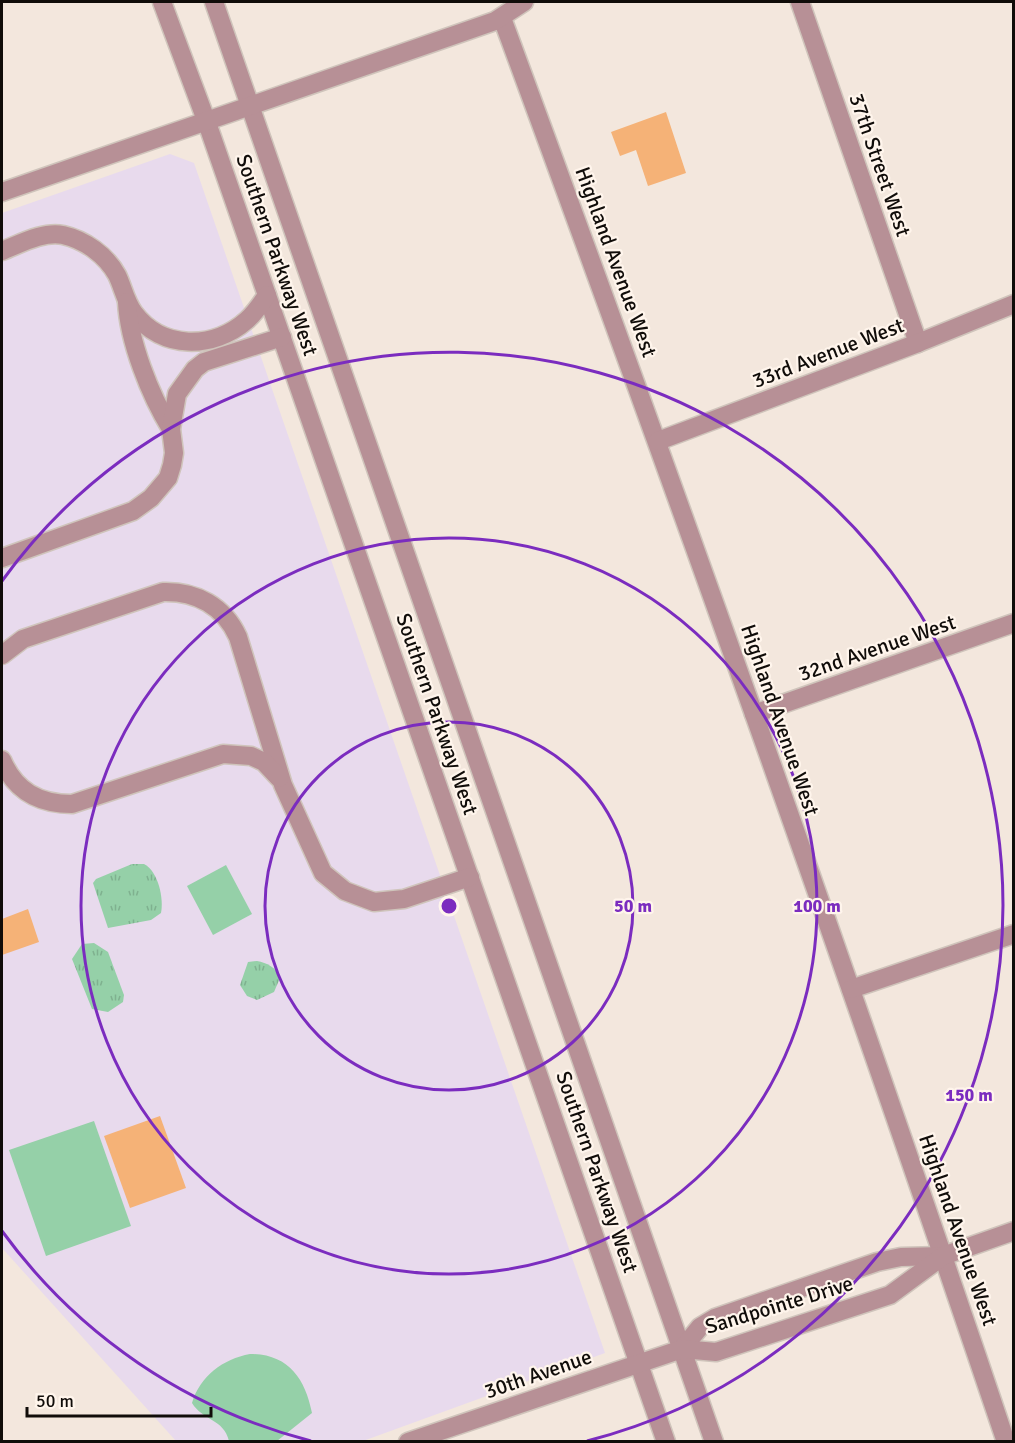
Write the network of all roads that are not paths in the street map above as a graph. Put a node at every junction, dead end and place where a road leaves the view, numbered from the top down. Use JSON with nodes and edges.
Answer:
{"nodes":[{"id":1,"x":162,"y":2,"type":"edge"},
{"id":2,"x":214,"y":2,"type":"edge"},
{"id":3,"x":524,"y":2,"type":"edge"},
{"id":4,"x":800,"y":2,"type":"edge"},
{"id":5,"x":502,"y":18,"type":"junction"},
{"id":6,"x":249,"y":104,"type":"junction"},
{"id":7,"x":206,"y":120,"type":"junction"},
{"id":8,"x":2,"y":192,"type":"edge"},
{"id":9,"x":2,"y":250,"type":"edge"},
{"id":10,"x":267,"y":295,"type":"junction"},
{"id":11,"x":128,"y":302,"type":"junction"},
{"id":12,"x":1014,"y":304,"type":"edge"},
{"id":13,"x":282,"y":337,"type":"junction"},
{"id":14,"x":918,"y":343,"type":"junction"},
{"id":15,"x":171,"y":429,"type":"junction"},
{"id":16,"x":658,"y":441,"type":"junction"},
{"id":17,"x":2,"y":558,"type":"edge"},
{"id":18,"x":1014,"y":623,"type":"edge"},
{"id":19,"x":2,"y":655,"type":"edge"},
{"id":20,"x":754,"y":714,"type":"junction"},
{"id":21,"x":2,"y":760,"type":"edge"},
{"id":22,"x":283,"y":785,"type":"junction"},
{"id":23,"x":470,"y":877,"type":"junction"},
{"id":24,"x":1014,"y":934,"type":"edge"},
{"id":25,"x":851,"y":989,"type":"junction"},
{"id":26,"x":1014,"y":1231,"type":"edge"},
{"id":27,"x":943,"y":1256,"type":"junction"},
{"id":28,"x":682,"y":1349,"type":"junction"},
{"id":29,"x":640,"y":1363,"type":"junction"},
{"id":30,"x":408,"y":1442,"type":"edge"},
{"id":31,"x":666,"y":1442,"type":"edge"},
{"id":32,"x":714,"y":1442,"type":"edge"},
{"id":33,"x":1006,"y":1442,"type":"edge"}],
"edges":[{"from":1,"to":7,"type":"street","name":"Southern Parkway West"},
{"from":2,"to":6,"type":"street","name":"Southern Parkway West"},
{"from":3,"to":5,"type":"street"},
{"from":4,"to":14,"type":"street","name":"37th Street West"},
{"from":5,"to":6,"type":"street"},
{"from":5,"to":16,"type":"street","name":"Highland Avenue West"},
{"from":6,"to":7,"type":"street"},
{"from":6,"to":28,"type":"street","name":"Southern Parkway West"},
{"from":7,"to":8,"type":"street"},
{"from":7,"to":10,"type":"street","name":"Southern Parkway West"},
{"from":9,"to":11,"type":"street"},
{"from":10,"to":11,"type":"street"},
{"from":10,"to":13,"type":"street","name":"Southern Parkway West"},
{"from":11,"to":15,"type":"street"},
{"from":12,"to":14,"type":"street","name":"33rd Avenue West"},
{"from":13,"to":15,"type":"street"},
{"from":13,"to":23,"type":"street","name":"Southern Parkway West"},
{"from":14,"to":16,"type":"street","name":"33rd Avenue West"},
{"from":15,"to":17,"type":"street"},
{"from":16,"to":20,"type":"street","name":"Highland Avenue West"},
{"from":18,"to":20,"type":"street","name":"32nd Avenue West"},
{"from":19,"to":22,"type":"street"},
{"from":20,"to":25,"type":"street","name":"Highland Avenue West"},
{"from":21,"to":22,"type":"street"},
{"from":22,"to":23,"type":"street"},
{"from":23,"to":29,"type":"street","name":"Southern Parkway West"},
{"from":24,"to":25,"type":"street"},
{"from":25,"to":27,"type":"street","name":"Highland Avenue West"},
{"from":26,"to":27,"type":"street","name":"Sandpointe Drive"},
{"from":27,"to":28,"type":"street","name":"Sandpointe Drive"},
{"from":27,"to":28,"type":"street","name":"Sandpointe Drive"},
{"from":27,"to":33,"type":"street","name":"Highland Avenue West"},
{"from":28,"to":29,"type":"street","name":"30th Avenue"},
{"from":28,"to":32,"type":"street","name":"Southern Parkway West"},
{"from":29,"to":30,"type":"street","name":"30th Avenue"},
{"from":29,"to":31,"type":"street","name":"Southern Parkway West"}]}
